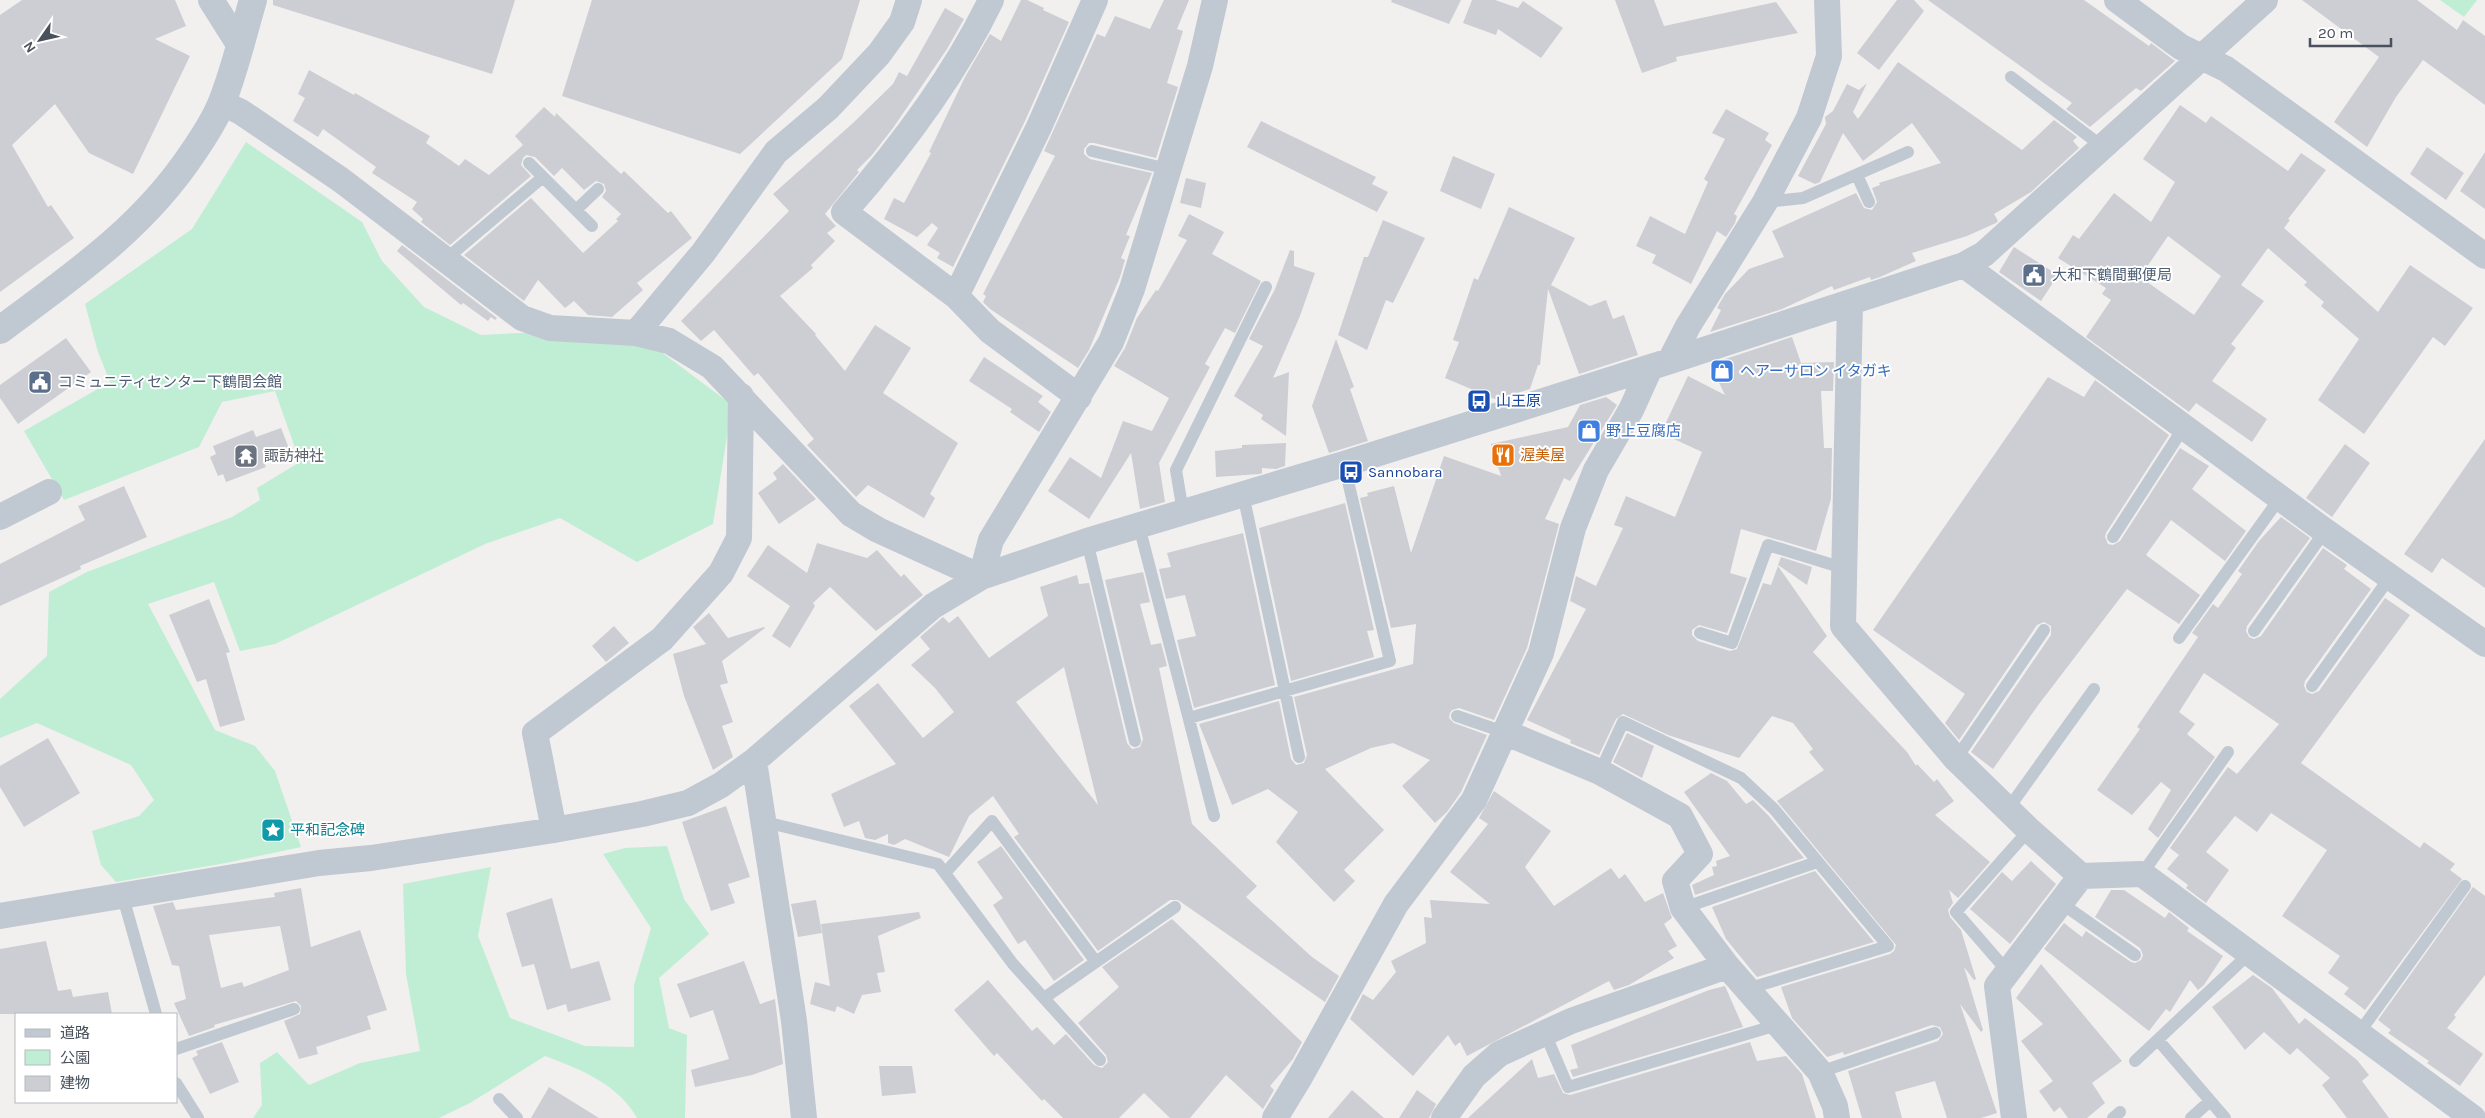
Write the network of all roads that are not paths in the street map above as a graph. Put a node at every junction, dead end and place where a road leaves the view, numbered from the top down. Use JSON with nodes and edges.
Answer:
{"nodes":[{"id":1,"x":210,"y":0,"type":"edge"},
{"id":2,"x":253,"y":0,"type":"edge"},
{"id":3,"x":909,"y":0,"type":"edge"},
{"id":4,"x":991,"y":0,"type":"edge"},
{"id":5,"x":1095,"y":0,"type":"edge"},
{"id":6,"x":1216,"y":0,"type":"edge"},
{"id":7,"x":1827,"y":0,"type":"edge"},
{"id":8,"x":2116,"y":0,"type":"edge"},
{"id":9,"x":2264,"y":0,"type":"edge"},
{"id":10,"x":240,"y":46,"type":"junction"},
{"id":11,"x":2201,"y":57,"type":"junction"},
{"id":12,"x":2011,"y":77,"type":"dead end"},
{"id":13,"x":222,"y":102,"type":"junction"},
{"id":14,"x":2103,"y":147,"type":"junction"},
{"id":15,"x":1092,"y":151,"type":"dead end"},
{"id":16,"x":1908,"y":152,"type":"dead end"},
{"id":17,"x":529,"y":163,"type":"dead end"},
{"id":18,"x":1168,"y":169,"type":"junction"},
{"id":19,"x":1857,"y":175,"type":"junction"},
{"id":20,"x":543,"y":177,"type":"junction"},
{"id":21,"x":598,"y":188,"type":"dead end"},
{"id":22,"x":1765,"y":202,"type":"junction"},
{"id":23,"x":1870,"y":202,"type":"dead end"},
{"id":24,"x":576,"y":210,"type":"junction"},
{"id":25,"x":592,"y":226,"type":"dead end"},
{"id":26,"x":2485,"y":256,"type":"edge"},
{"id":27,"x":446,"y":259,"type":"junction"},
{"id":28,"x":1964,"y":265,"type":"junction"},
{"id":29,"x":1266,"y":287,"type":"dead end"},
{"id":30,"x":956,"y":296,"type":"junction"},
{"id":31,"x":1850,"y":303,"type":"junction"},
{"id":32,"x":0,"y":330,"type":"edge"},
{"id":33,"x":636,"y":333,"type":"junction"},
{"id":34,"x":1660,"y":364,"type":"junction"},
{"id":35,"x":741,"y":396,"type":"junction"},
{"id":36,"x":1079,"y":397,"type":"junction"},
{"id":37,"x":2184,"y":427,"type":"junction"},
{"id":38,"x":1344,"y":464,"type":"junction"},
{"id":39,"x":49,"y":492,"type":"dead end"},
{"id":40,"x":1243,"y":494,"type":"junction"},
{"id":41,"x":2280,"y":498,"type":"junction"},
{"id":42,"x":1183,"y":512,"type":"junction"},
{"id":43,"x":0,"y":518,"type":"edge"},
{"id":44,"x":1139,"y":526,"type":"junction"},
{"id":45,"x":2325,"y":531,"type":"junction"},
{"id":46,"x":2113,"y":537,"type":"dead end"},
{"id":47,"x":1086,"y":541,"type":"junction"},
{"id":48,"x":1843,"y":568,"type":"junction"},
{"id":49,"x":981,"y":577,"type":"junction"},
{"id":50,"x":2390,"y":577,"type":"junction"},
{"id":51,"x":2044,"y":630,"type":"dead end"},
{"id":52,"x":2254,"y":631,"type":"dead end"},
{"id":53,"x":1700,"y":633,"type":"dead end"},
{"id":54,"x":2179,"y":638,"type":"dead end"},
{"id":55,"x":2485,"y":644,"type":"edge"},
{"id":56,"x":2312,"y":686,"type":"dead end"},
{"id":57,"x":2094,"y":689,"type":"dead end"},
{"id":58,"x":1284,"y":690,"type":"junction"},
{"id":59,"x":1457,"y":716,"type":"dead end"},
{"id":60,"x":1189,"y":718,"type":"junction"},
{"id":61,"x":1504,"y":732,"type":"junction"},
{"id":62,"x":1135,"y":741,"type":"dead end"},
{"id":63,"x":2228,"y":752,"type":"dead end"},
{"id":64,"x":1298,"y":757,"type":"dead end"},
{"id":65,"x":1956,"y":758,"type":"junction"},
{"id":66,"x":754,"y":761,"type":"junction"},
{"id":67,"x":1600,"y":772,"type":"junction"},
{"id":68,"x":2008,"y":810,"type":"junction"},
{"id":69,"x":1214,"y":816,"type":"dead end"},
{"id":70,"x":765,"y":822,"type":"junction"},
{"id":71,"x":554,"y":830,"type":"junction"},
{"id":72,"x":2029,"y":830,"type":"junction"},
{"id":73,"x":1817,"y":862,"type":"junction"},
{"id":74,"x":945,"y":873,"type":"junction"},
{"id":75,"x":2142,"y":874,"type":"junction"},
{"id":76,"x":2081,"y":876,"type":"junction"},
{"id":77,"x":2466,"y":886,"type":"dead end"},
{"id":78,"x":123,"y":897,"type":"junction"},
{"id":79,"x":2061,"y":903,"type":"junction"},
{"id":80,"x":1175,"y":907,"type":"dead end"},
{"id":81,"x":1683,"y":908,"type":"junction"},
{"id":82,"x":0,"y":916,"type":"edge"},
{"id":83,"x":2250,"y":953,"type":"junction"},
{"id":84,"x":2135,"y":955,"type":"dead end"},
{"id":85,"x":1096,"y":962,"type":"junction"},
{"id":86,"x":1726,"y":966,"type":"junction"},
{"id":87,"x":2008,"y":972,"type":"junction"},
{"id":88,"x":1747,"y":989,"type":"junction"},
{"id":89,"x":1044,"y":998,"type":"junction"},
{"id":90,"x":294,"y":1009,"type":"dead end"},
{"id":91,"x":156,"y":1013,"type":"edge"},
{"id":92,"x":1777,"y":1025,"type":"junction"},
{"id":93,"x":1544,"y":1033,"type":"junction"},
{"id":94,"x":1935,"y":1033,"type":"dead end"},
{"id":95,"x":2359,"y":1034,"type":"junction"},
{"id":96,"x":2158,"y":1040,"type":"junction"},
{"id":97,"x":178,"y":1049,"type":"edge"},
{"id":98,"x":1100,"y":1060,"type":"dead end"},
{"id":99,"x":2135,"y":1061,"type":"dead end"},
{"id":100,"x":1820,"y":1072,"type":"junction"},
{"id":101,"x":178,"y":1086,"type":"edge"},
{"id":102,"x":499,"y":1099,"type":"dead end"},
{"id":103,"x":2210,"y":1101,"type":"junction"},
{"id":104,"x":198,"y":1118,"type":"edge"},
{"id":105,"x":517,"y":1118,"type":"edge"},
{"id":106,"x":804,"y":1118,"type":"edge"},
{"id":107,"x":1275,"y":1118,"type":"edge"},
{"id":108,"x":1444,"y":1118,"type":"edge"},
{"id":109,"x":1837,"y":1118,"type":"edge"},
{"id":110,"x":2014,"y":1118,"type":"edge"},
{"id":111,"x":2191,"y":1118,"type":"edge"},
{"id":112,"x":2225,"y":1118,"type":"edge"},
{"id":113,"x":2473,"y":1118,"type":"edge"}],
"edges":[{"from":1,"to":10,"type":"street"},
{"from":2,"to":10,"type":"street"},
{"from":3,"to":33,"type":"street"},
{"from":4,"to":30,"type":"street"},
{"from":5,"to":30,"type":"street"},
{"from":6,"to":18,"type":"street"},
{"from":7,"to":22,"type":"street"},
{"from":8,"to":11,"type":"street"},
{"from":9,"to":11,"type":"street"},
{"from":10,"to":13,"type":"street"},
{"from":11,"to":14,"type":"street"},
{"from":11,"to":26,"type":"street"},
{"from":12,"to":14,"type":"lane"},
{"from":13,"to":27,"type":"street"},
{"from":13,"to":32,"type":"street"},
{"from":14,"to":28,"type":"street"},
{"from":15,"to":18,"type":"lane"},
{"from":16,"to":19,"type":"lane"},
{"from":17,"to":20,"type":"lane"},
{"from":18,"to":36,"type":"street"},
{"from":19,"to":22,"type":"lane"},
{"from":19,"to":23,"type":"lane"},
{"from":20,"to":24,"type":"lane"},
{"from":20,"to":27,"type":"lane"},
{"from":21,"to":24,"type":"lane"},
{"from":22,"to":34,"type":"street"},
{"from":24,"to":25,"type":"lane"},
{"from":27,"to":33,"type":"street"},
{"from":28,"to":31,"type":"street"},
{"from":28,"to":37,"type":"street"},
{"from":29,"to":42,"type":"lane"},
{"from":30,"to":36,"type":"street"},
{"from":31,"to":34,"type":"street"},
{"from":31,"to":48,"type":"street"},
{"from":33,"to":35,"type":"street"},
{"from":34,"to":38,"type":"street"},
{"from":34,"to":61,"type":"street"},
{"from":35,"to":49,"type":"street"},
{"from":35,"to":71,"type":"street"},
{"from":36,"to":49,"type":"street"},
{"from":37,"to":41,"type":"street"},
{"from":37,"to":46,"type":"lane"},
{"from":38,"to":40,"type":"street"},
{"from":38,"to":58,"type":"lane"},
{"from":39,"to":43,"type":"street"},
{"from":40,"to":42,"type":"street"},
{"from":40,"to":58,"type":"lane"},
{"from":41,"to":45,"type":"street"},
{"from":41,"to":54,"type":"lane"},
{"from":42,"to":44,"type":"street"},
{"from":44,"to":47,"type":"street"},
{"from":44,"to":60,"type":"lane"},
{"from":45,"to":50,"type":"street"},
{"from":45,"to":52,"type":"lane"},
{"from":47,"to":49,"type":"street"},
{"from":47,"to":62,"type":"lane"},
{"from":48,"to":53,"type":"lane"},
{"from":48,"to":65,"type":"street"},
{"from":49,"to":66,"type":"street"},
{"from":50,"to":55,"type":"street"},
{"from":50,"to":56,"type":"lane"},
{"from":51,"to":65,"type":"lane"},
{"from":57,"to":68,"type":"lane"},
{"from":58,"to":60,"type":"lane"},
{"from":58,"to":64,"type":"lane"},
{"from":59,"to":61,"type":"lane"},
{"from":60,"to":69,"type":"lane"},
{"from":61,"to":67,"type":"street"},
{"from":61,"to":107,"type":"street"},
{"from":63,"to":75,"type":"lane"},
{"from":65,"to":68,"type":"street"},
{"from":66,"to":70,"type":"street"},
{"from":66,"to":71,"type":"street"},
{"from":67,"to":73,"type":"lane"},
{"from":67,"to":81,"type":"street"},
{"from":68,"to":72,"type":"street"},
{"from":70,"to":74,"type":"lane"},
{"from":70,"to":106,"type":"street"},
{"from":71,"to":78,"type":"street"},
{"from":72,"to":76,"type":"street"},
{"from":72,"to":87,"type":"lane"},
{"from":73,"to":81,"type":"lane"},
{"from":73,"to":88,"type":"lane"},
{"from":74,"to":85,"type":"lane"},
{"from":74,"to":89,"type":"lane"},
{"from":75,"to":76,"type":"street"},
{"from":75,"to":83,"type":"street"},
{"from":76,"to":79,"type":"street"},
{"from":77,"to":95,"type":"lane"},
{"from":78,"to":82,"type":"street"},
{"from":78,"to":91,"type":"lane"},
{"from":79,"to":84,"type":"lane"},
{"from":79,"to":87,"type":"street"},
{"from":80,"to":85,"type":"lane"},
{"from":81,"to":86,"type":"street"},
{"from":83,"to":95,"type":"street"},
{"from":83,"to":96,"type":"lane"},
{"from":85,"to":89,"type":"lane"},
{"from":86,"to":88,"type":"street"},
{"from":86,"to":93,"type":"street"},
{"from":87,"to":110,"type":"street"},
{"from":88,"to":92,"type":"street"},
{"from":89,"to":98,"type":"lane"},
{"from":90,"to":97,"type":"lane"},
{"from":92,"to":93,"type":"lane"},
{"from":92,"to":100,"type":"street"},
{"from":93,"to":108,"type":"street"},
{"from":94,"to":100,"type":"lane"},
{"from":95,"to":113,"type":"street"},
{"from":96,"to":99,"type":"lane"},
{"from":96,"to":103,"type":"lane"},
{"from":100,"to":109,"type":"street"},
{"from":101,"to":104,"type":"lane"},
{"from":102,"to":105,"type":"lane"},
{"from":103,"to":111,"type":"lane"},
{"from":103,"to":112,"type":"lane"}]}
